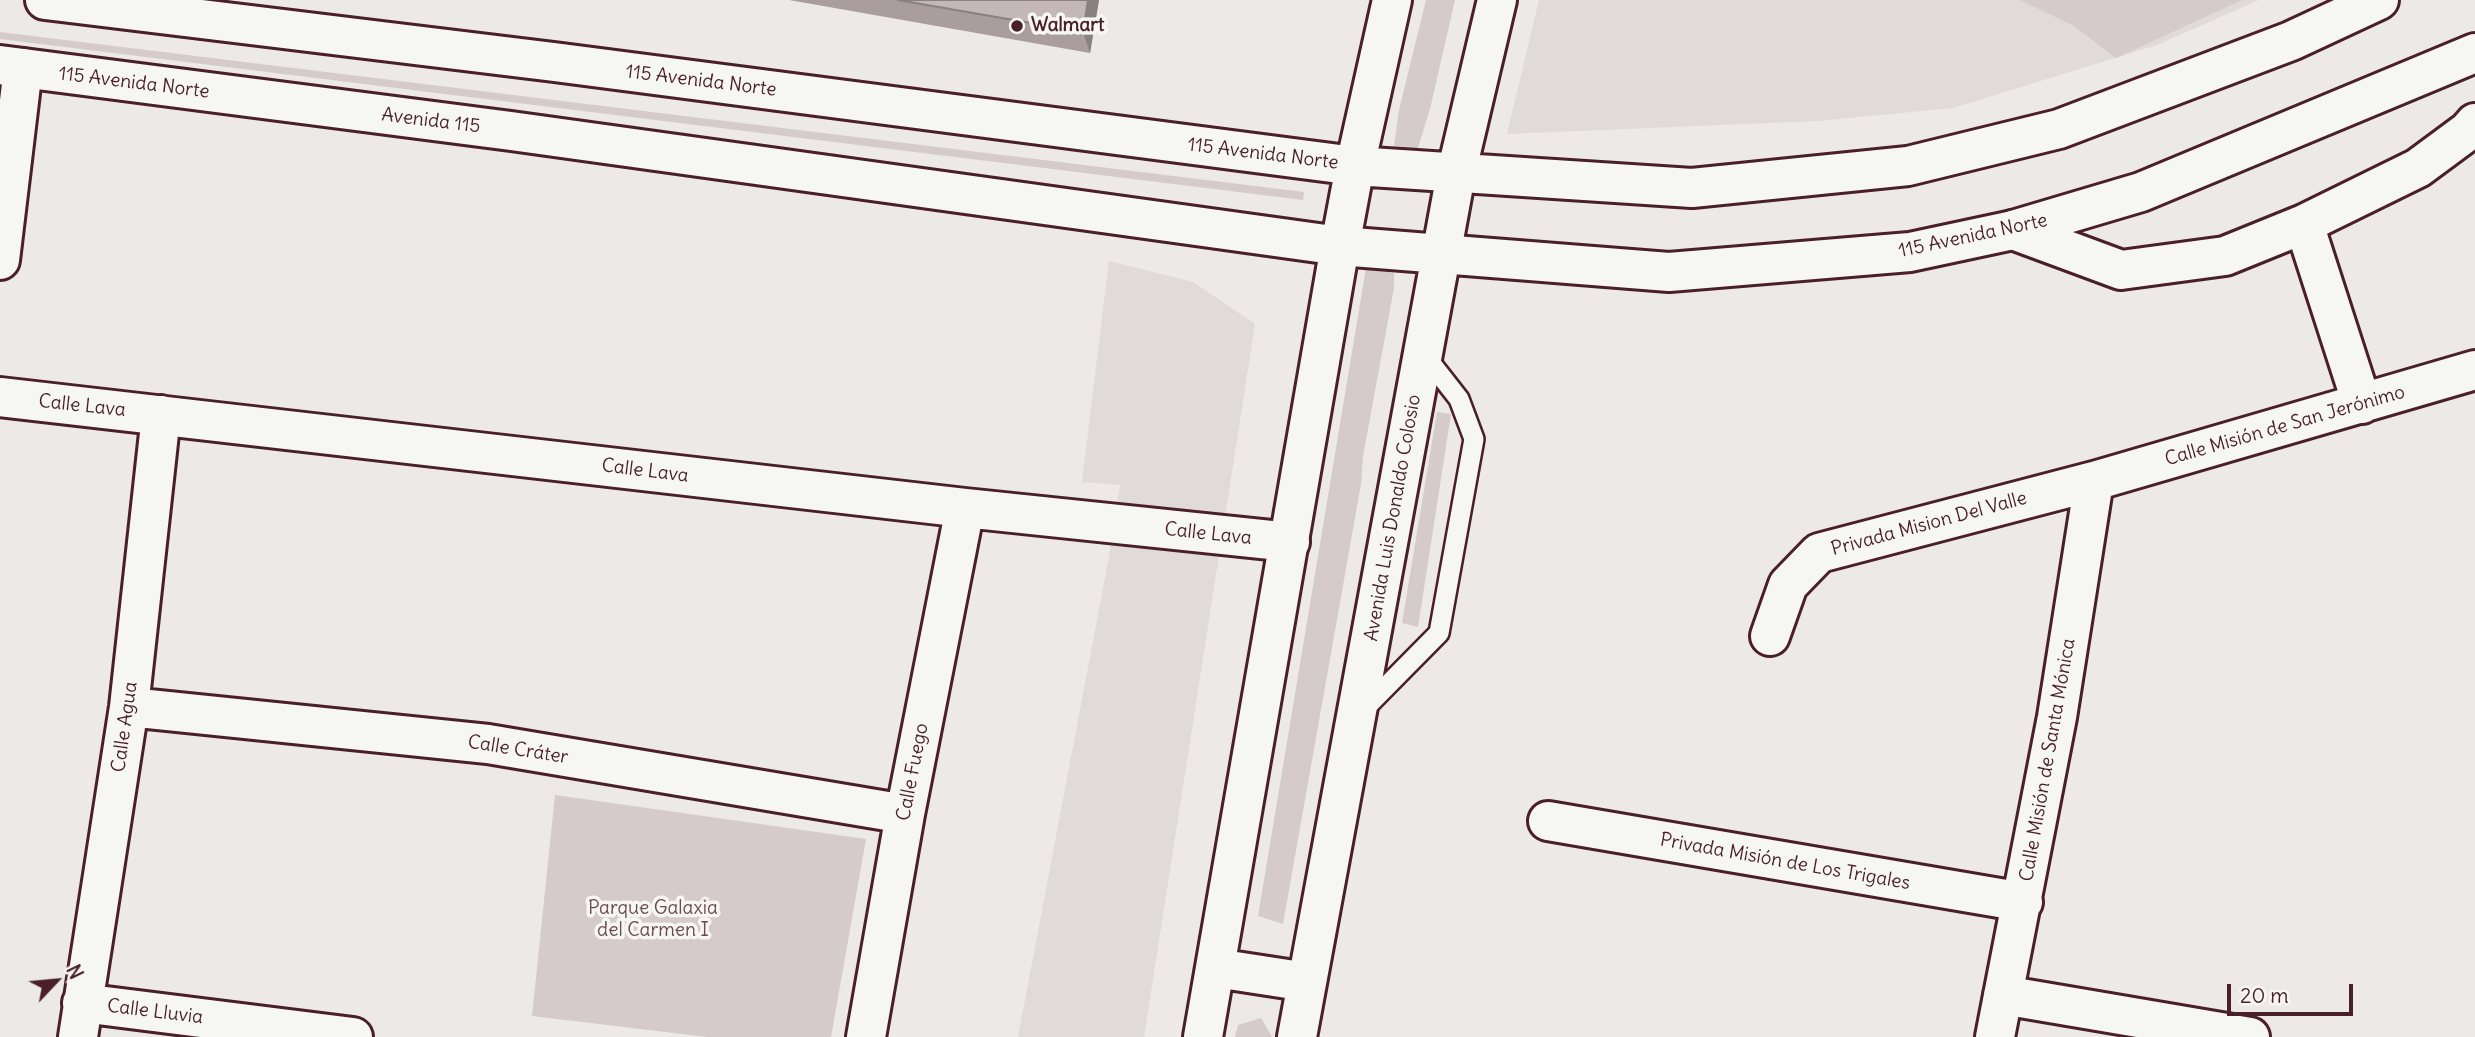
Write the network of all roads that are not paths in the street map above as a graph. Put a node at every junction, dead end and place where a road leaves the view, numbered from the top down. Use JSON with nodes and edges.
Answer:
{"nodes":[{"id":1,"x":45,"y":0,"type":"edge"},
{"id":2,"x":1392,"y":0,"type":"edge"},
{"id":3,"x":1497,"y":0,"type":"edge"},
{"id":4,"x":2379,"y":0,"type":"edge"},
{"id":5,"x":2475,"y":53,"type":"edge"},
{"id":6,"x":12,"y":67,"type":"edge"},
{"id":7,"x":351,"y":111,"type":"joint"},
{"id":8,"x":2475,"y":122,"type":"edge"},
{"id":9,"x":1355,"y":166,"type":"junction"},
{"id":10,"x":1456,"y":174,"type":"junction"},
{"id":11,"x":2304,"y":223,"type":"junction"},
{"id":12,"x":2013,"y":230,"type":"junction"},
{"id":13,"x":1340,"y":246,"type":"junction"},
{"id":14,"x":1441,"y":254,"type":"junction"},
{"id":15,"x":0,"y":260,"type":"edge"},
{"id":16,"x":1423,"y":352,"type":"junction"},
{"id":17,"x":2475,"y":370,"type":"edge"},
{"id":18,"x":0,"y":397,"type":"edge"},
{"id":19,"x":2362,"y":404,"type":"junction"},
{"id":20,"x":161,"y":415,"type":"junction"},
{"id":21,"x":2094,"y":481,"type":"junction"},
{"id":22,"x":965,"y":508,"type":"junction"},
{"id":23,"x":1290,"y":542,"type":"junction"},
{"id":24,"x":1770,"y":636,"type":"dead end"},
{"id":25,"x":129,"y":707,"type":"junction"},
{"id":26,"x":1357,"y":717,"type":"junction"},
{"id":27,"x":905,"y":814,"type":"junction"},
{"id":28,"x":1548,"y":821,"type":"dead end"},
{"id":29,"x":2023,"y":902,"type":"junction"},
{"id":30,"x":1216,"y":968,"type":"junction"},
{"id":31,"x":1307,"y":982,"type":"junction"},
{"id":32,"x":2003,"y":995,"type":"junction"},
{"id":33,"x":80,"y":1020,"type":"edge"},
{"id":34,"x":353,"y":1037,"type":"edge"},
{"id":35,"x":866,"y":1037,"type":"edge"},
{"id":36,"x":1203,"y":1037,"type":"edge"},
{"id":37,"x":1297,"y":1037,"type":"edge"},
{"id":38,"x":1995,"y":1037,"type":"edge"},
{"id":39,"x":2250,"y":1037,"type":"edge"}],
"edges":[{"from":1,"to":9,"type":"main road","name":"115 Avenida Norte"},
{"from":2,"to":9,"type":"main road"},
{"from":3,"to":10,"type":"main road","name":"Avenida Luis Donaldo Colosio"},
{"from":4,"to":10,"type":"main road"},
{"from":5,"to":12,"type":"main road","name":"115 Avenida Norte"},
{"from":6,"to":7,"type":"main road","name":"115 Avenida Norte"},
{"from":6,"to":15,"type":"main road"},
{"from":7,"to":13,"type":"main road","name":"Avenida 115"},
{"from":8,"to":11,"type":"main road"},
{"from":9,"to":10,"type":"main road"},
{"from":9,"to":13,"type":"main road"},
{"from":10,"to":14,"type":"main road","name":"Avenida Luis Donaldo Colosio"},
{"from":11,"to":12,"type":"main road"},
{"from":11,"to":19,"type":"main road"},
{"from":12,"to":14,"type":"main road","name":"115 Avenida Norte"},
{"from":13,"to":14,"type":"main road"},
{"from":13,"to":23,"type":"main road"},
{"from":14,"to":16,"type":"main road","name":"Avenida Luis Donaldo Colosio"},
{"from":16,"to":26,"type":"main road","name":"Avenida Luis Donaldo Colosio"},
{"from":16,"to":26,"type":"lane"},
{"from":17,"to":19,"type":"main road","name":"Calle Misión de San Jerónimo"},
{"from":18,"to":20,"type":"main road","name":"Calle Lava"},
{"from":19,"to":21,"type":"main road","name":"Calle Misión de San Jerónimo"},
{"from":20,"to":22,"type":"main road","name":"Calle Lava"},
{"from":20,"to":25,"type":"main road","name":"Calle Agua"},
{"from":21,"to":24,"type":"main road","name":"Privada Mision Del Valle"},
{"from":21,"to":29,"type":"main road","name":"Calle Misión de Santa Mónica"},
{"from":22,"to":23,"type":"main road","name":"Calle Lava"},
{"from":22,"to":27,"type":"main road","name":"Calle Fuego"},
{"from":23,"to":30,"type":"main road"},
{"from":25,"to":27,"type":"main road","name":"Calle Cráter"},
{"from":25,"to":33,"type":"main road","name":"Calle Agua"},
{"from":26,"to":31,"type":"main road","name":"Avenida Luis Donaldo Colosio"},
{"from":27,"to":35,"type":"main road","name":"Calle Fuego"},
{"from":28,"to":29,"type":"main road","name":"Privada Misión de Los Trigales"},
{"from":29,"to":32,"type":"main road","name":"Calle Misión de Santa Mónica"},
{"from":30,"to":31,"type":"main road"},
{"from":30,"to":36,"type":"main road"},
{"from":31,"to":37,"type":"main road","name":"Avenida Luis Donaldo Colosio"},
{"from":32,"to":38,"type":"main road","name":"Calle Misión de Santa Mónica"},
{"from":32,"to":39,"type":"main road"},
{"from":33,"to":34,"type":"main road","name":"Calle Lluvia"}]}
